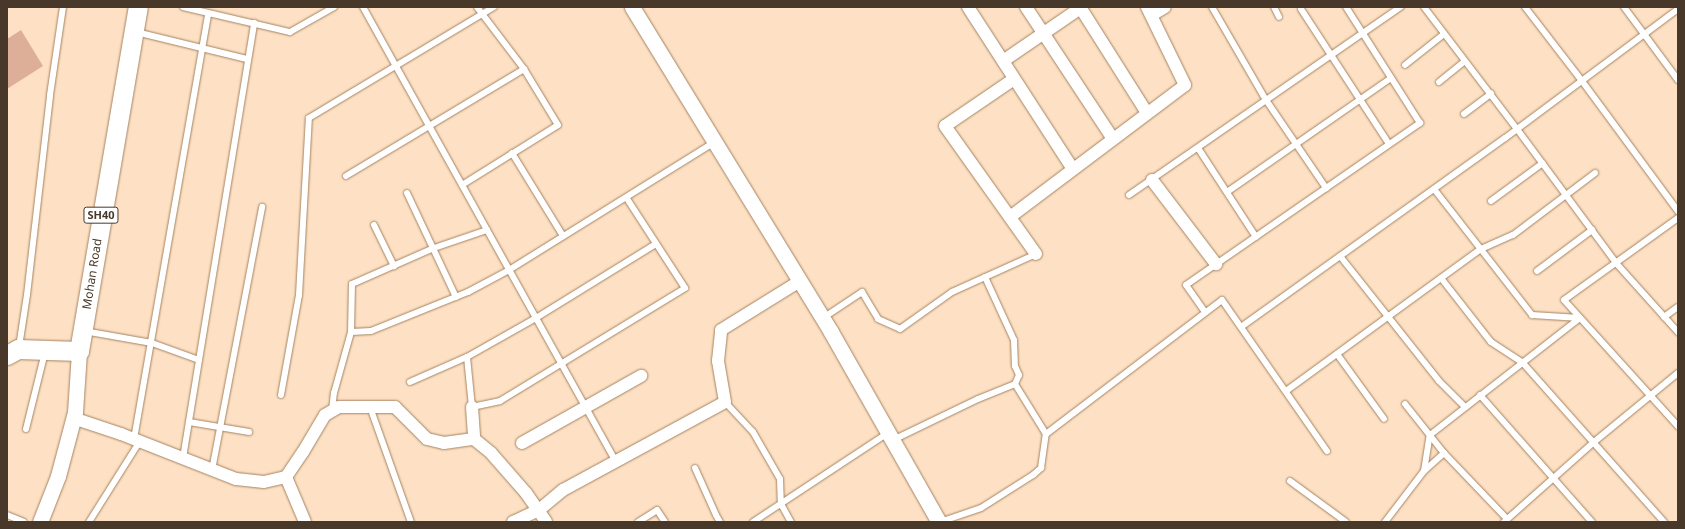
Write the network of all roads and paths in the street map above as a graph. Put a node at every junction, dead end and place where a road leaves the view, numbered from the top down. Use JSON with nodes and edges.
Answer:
{"nodes":[{"id":1,"x":63,"y":7,"type":"edge"},
{"id":2,"x":138,"y":7,"type":"edge"},
{"id":3,"x":183,"y":7,"type":"edge"},
{"id":4,"x":334,"y":7,"type":"edge"},
{"id":5,"x":363,"y":7,"type":"edge"},
{"id":6,"x":477,"y":7,"type":"edge"},
{"id":7,"x":494,"y":7,"type":"edge"},
{"id":8,"x":632,"y":7,"type":"edge"},
{"id":9,"x":968,"y":7,"type":"edge"},
{"id":10,"x":1026,"y":7,"type":"edge"},
{"id":11,"x":1081,"y":7,"type":"edge"},
{"id":12,"x":1165,"y":7,"type":"edge"},
{"id":13,"x":1212,"y":7,"type":"edge"},
{"id":14,"x":1274,"y":7,"type":"edge"},
{"id":15,"x":1346,"y":7,"type":"edge"},
{"id":16,"x":1400,"y":7,"type":"edge"},
{"id":17,"x":1424,"y":7,"type":"edge"},
{"id":18,"x":1524,"y":7,"type":"edge"},
{"id":19,"x":1624,"y":7,"type":"edge"},
{"id":20,"x":1301,"y":9,"type":"dead end"},
{"id":21,"x":1678,"y":9,"type":"edge"},
{"id":22,"x":1149,"y":11,"type":"edge"},
{"id":23,"x":208,"y":13,"type":"junction"},
{"id":24,"x":482,"y":14,"type":"junction"},
{"id":25,"x":1279,"y":17,"type":"dead end"},
{"id":26,"x":254,"y":23,"type":"junction"},
{"id":27,"x":133,"y":32,"type":"junction"},
{"id":28,"x":1044,"y":33,"type":"junction"},
{"id":29,"x":1363,"y":33,"type":"junction"},
{"id":30,"x":1444,"y":34,"type":"junction"},
{"id":31,"x":1644,"y":34,"type":"junction"},
{"id":32,"x":201,"y":47,"type":"junction"},
{"id":33,"x":1331,"y":55,"type":"junction"},
{"id":34,"x":247,"y":59,"type":"junction"},
{"id":35,"x":1003,"y":61,"type":"junction"},
{"id":36,"x":1465,"y":61,"type":"junction"},
{"id":37,"x":1405,"y":65,"type":"dead end"},
{"id":38,"x":396,"y":66,"type":"junction"},
{"id":39,"x":524,"y":69,"type":"junction"},
{"id":40,"x":1391,"y":78,"type":"junction"},
{"id":41,"x":1014,"y":79,"type":"junction"},
{"id":42,"x":1678,"y":80,"type":"edge"},
{"id":43,"x":1582,"y":81,"type":"junction"},
{"id":44,"x":1439,"y":82,"type":"dead end"},
{"id":45,"x":1491,"y":94,"type":"junction"},
{"id":46,"x":1266,"y":100,"type":"junction"},
{"id":47,"x":1360,"y":100,"type":"junction"},
{"id":48,"x":1147,"y":113,"type":"junction"},
{"id":49,"x":1464,"y":114,"type":"dead end"},
{"id":50,"x":429,"y":126,"type":"junction"},
{"id":51,"x":1517,"y":129,"type":"junction"},
{"id":52,"x":1113,"y":139,"type":"junction"},
{"id":53,"x":715,"y":142,"type":"junction"},
{"id":54,"x":1296,"y":143,"type":"junction"},
{"id":55,"x":1389,"y":144,"type":"junction"},
{"id":56,"x":1198,"y":148,"type":"junction"},
{"id":57,"x":512,"y":154,"type":"junction"},
{"id":58,"x":1542,"y":163,"type":"junction"},
{"id":59,"x":1073,"y":169,"type":"junction"},
{"id":60,"x":1595,"y":173,"type":"dead end"},
{"id":61,"x":346,"y":176,"type":"dead end"},
{"id":62,"x":1152,"y":180,"type":"junction"},
{"id":63,"x":462,"y":185,"type":"junction"},
{"id":64,"x":1326,"y":188,"type":"junction"},
{"id":65,"x":1434,"y":189,"type":"junction"},
{"id":66,"x":1227,"y":192,"type":"junction"},
{"id":67,"x":407,"y":193,"type":"dead end"},
{"id":68,"x":1129,"y":195,"type":"dead end"},
{"id":69,"x":1566,"y":195,"type":"junction"},
{"id":70,"x":626,"y":197,"type":"junction"},
{"id":71,"x":1490,"y":201,"type":"dead end"},
{"id":72,"x":262,"y":207,"type":"dead end"},
{"id":73,"x":1677,"y":209,"type":"edge"},
{"id":74,"x":1010,"y":217,"type":"junction"},
{"id":75,"x":1678,"y":218,"type":"edge"},
{"id":76,"x":374,"y":225,"type":"dead end"},
{"id":77,"x":487,"y":230,"type":"junction"},
{"id":78,"x":1592,"y":230,"type":"junction"},
{"id":79,"x":563,"y":236,"type":"junction"},
{"id":80,"x":1256,"y":237,"type":"junction"},
{"id":81,"x":656,"y":244,"type":"junction"},
{"id":82,"x":434,"y":248,"type":"junction"},
{"id":83,"x":1481,"y":249,"type":"junction"},
{"id":84,"x":1036,"y":254,"type":"joint"},
{"id":85,"x":1340,"y":256,"type":"junction"},
{"id":86,"x":1616,"y":263,"type":"junction"},
{"id":87,"x":1216,"y":264,"type":"junction"},
{"id":88,"x":394,"y":266,"type":"junction"},
{"id":89,"x":509,"y":270,"type":"junction"},
{"id":90,"x":1537,"y":271,"type":"dead end"},
{"id":91,"x":985,"y":277,"type":"junction"},
{"id":92,"x":1441,"y":278,"type":"junction"},
{"id":93,"x":800,"y":281,"type":"junction"},
{"id":94,"x":456,"y":297,"type":"junction"},
{"id":95,"x":1678,"y":306,"type":"edge"},
{"id":96,"x":1205,"y":312,"type":"junction"},
{"id":97,"x":1388,"y":316,"type":"junction"},
{"id":98,"x":1664,"y":317,"type":"junction"},
{"id":99,"x":536,"y":318,"type":"junction"},
{"id":100,"x":822,"y":318,"type":"junction"},
{"id":101,"x":1580,"y":318,"type":"junction"},
{"id":102,"x":1241,"y":327,"type":"junction"},
{"id":103,"x":82,"y":331,"type":"junction"},
{"id":104,"x":351,"y":332,"type":"junction"},
{"id":105,"x":1678,"y":332,"type":"edge"},
{"id":106,"x":152,"y":343,"type":"junction"},
{"id":107,"x":46,"y":350,"type":"junction"},
{"id":108,"x":79,"y":351,"type":"junction"},
{"id":109,"x":13,"y":352,"type":"edge"},
{"id":110,"x":1337,"y":354,"type":"junction"},
{"id":111,"x":467,"y":357,"type":"junction"},
{"id":112,"x":199,"y":360,"type":"junction"},
{"id":113,"x":1522,"y":362,"type":"junction"},
{"id":114,"x":562,"y":364,"type":"junction"},
{"id":115,"x":1678,"y":373,"type":"edge"},
{"id":116,"x":641,"y":376,"type":"dead end"},
{"id":117,"x":410,"y":382,"type":"dead end"},
{"id":118,"x":1015,"y":384,"type":"junction"},
{"id":119,"x":1286,"y":391,"type":"junction"},
{"id":120,"x":280,"y":395,"type":"dead end"},
{"id":121,"x":1480,"y":395,"type":"junction"},
{"id":122,"x":1650,"y":396,"type":"junction"},
{"id":123,"x":725,"y":402,"type":"junction"},
{"id":124,"x":1405,"y":404,"type":"dead end"},
{"id":125,"x":370,"y":407,"type":"junction"},
{"id":126,"x":472,"y":407,"type":"junction"},
{"id":127,"x":1465,"y":407,"type":"junction"},
{"id":128,"x":586,"y":408,"type":"junction"},
{"id":129,"x":332,"y":411,"type":"junction"},
{"id":130,"x":73,"y":418,"type":"junction"},
{"id":131,"x":1384,"y":419,"type":"dead end"},
{"id":132,"x":189,"y":422,"type":"junction"},
{"id":133,"x":1678,"y":426,"type":"edge"},
{"id":134,"x":220,"y":427,"type":"junction"},
{"id":135,"x":26,"y":430,"type":"dead end"},
{"id":136,"x":249,"y":432,"type":"dead end"},
{"id":137,"x":1046,"y":434,"type":"junction"},
{"id":138,"x":1430,"y":435,"type":"junction"},
{"id":139,"x":890,"y":437,"type":"junction"},
{"id":140,"x":474,"y":439,"type":"junction"},
{"id":141,"x":137,"y":440,"type":"junction"},
{"id":142,"x":1594,"y":442,"type":"junction"},
{"id":143,"x":522,"y":443,"type":"dead end"},
{"id":144,"x":1327,"y":451,"type":"dead end"},
{"id":145,"x":1444,"y":453,"type":"junction"},
{"id":146,"x":183,"y":458,"type":"junction"},
{"id":147,"x":616,"y":462,"type":"junction"},
{"id":148,"x":695,"y":468,"type":"dead end"},
{"id":149,"x":212,"y":470,"type":"junction"},
{"id":150,"x":1424,"y":471,"type":"junction"},
{"id":151,"x":286,"y":477,"type":"junction"},
{"id":152,"x":1553,"y":478,"type":"junction"},
{"id":153,"x":1290,"y":481,"type":"dead end"},
{"id":154,"x":781,"y":504,"type":"junction"},
{"id":155,"x":539,"y":510,"type":"junction"},
{"id":156,"x":7,"y":515,"type":"edge"},
{"id":157,"x":1506,"y":521,"type":"edge"},
{"id":158,"x":24,"y":522,"type":"edge"},
{"id":159,"x":40,"y":522,"type":"edge"},
{"id":160,"x":89,"y":522,"type":"edge"},
{"id":161,"x":305,"y":522,"type":"edge"},
{"id":162,"x":411,"y":522,"type":"edge"},
{"id":163,"x":513,"y":522,"type":"edge"},
{"id":164,"x":546,"y":522,"type":"edge"},
{"id":165,"x":638,"y":522,"type":"edge"},
{"id":166,"x":665,"y":522,"type":"edge"},
{"id":167,"x":720,"y":522,"type":"edge"},
{"id":168,"x":753,"y":522,"type":"edge"},
{"id":169,"x":791,"y":522,"type":"edge"},
{"id":170,"x":940,"y":522,"type":"edge"},
{"id":171,"x":1346,"y":522,"type":"edge"},
{"id":172,"x":1385,"y":522,"type":"edge"},
{"id":173,"x":1592,"y":522,"type":"edge"},
{"id":174,"x":1664,"y":522,"type":"edge"}],
"edges":[{"from":1,"to":109,"type":"lane"},
{"from":2,"to":27,"type":"main road","name":"Mohan Road","number":"SH40"},
{"from":3,"to":23,"type":"lane"},
{"from":4,"to":26,"type":"lane"},
{"from":5,"to":38,"type":"lane"},
{"from":6,"to":24,"type":"lane"},
{"from":7,"to":24,"type":"lane"},
{"from":8,"to":53,"type":"street"},
{"from":9,"to":35,"type":"street"},
{"from":10,"to":28,"type":"street"},
{"from":11,"to":28,"type":"street"},
{"from":11,"to":48,"type":"street"},
{"from":12,"to":22,"type":"street"},
{"from":13,"to":46,"type":"lane"},
{"from":14,"to":25,"type":"lane"},
{"from":15,"to":29,"type":"lane"},
{"from":16,"to":29,"type":"lane"},
{"from":17,"to":30,"type":"lane"},
{"from":18,"to":43,"type":"lane"},
{"from":19,"to":31,"type":"lane"},
{"from":20,"to":33,"type":"lane"},
{"from":21,"to":31,"type":"lane"},
{"from":22,"to":48,"type":"street"},
{"from":23,"to":26,"type":"lane"},
{"from":23,"to":32,"type":"lane"},
{"from":24,"to":38,"type":"lane"},
{"from":24,"to":39,"type":"lane"},
{"from":26,"to":34,"type":"lane"},
{"from":27,"to":32,"type":"lane"},
{"from":27,"to":103,"type":"main road","name":"Mohan Road","number":"SH40"},
{"from":28,"to":35,"type":"street"},
{"from":28,"to":52,"type":"street"},
{"from":29,"to":33,"type":"lane"},
{"from":29,"to":40,"type":"lane"},
{"from":30,"to":36,"type":"lane"},
{"from":30,"to":37,"type":"lane"},
{"from":31,"to":42,"type":"lane"},
{"from":31,"to":43,"type":"lane"},
{"from":32,"to":34,"type":"lane"},
{"from":32,"to":106,"type":"lane"},
{"from":33,"to":46,"type":"lane"},
{"from":33,"to":47,"type":"lane"},
{"from":34,"to":112,"type":"lane"},
{"from":35,"to":41,"type":"street"},
{"from":36,"to":44,"type":"lane"},
{"from":36,"to":45,"type":"lane"},
{"from":38,"to":50,"type":"lane"},
{"from":38,"to":120,"type":"lane"},
{"from":39,"to":50,"type":"lane"},
{"from":39,"to":57,"type":"lane"},
{"from":40,"to":47,"type":"lane"},
{"from":40,"to":55,"type":"lane"},
{"from":41,"to":59,"type":"street"},
{"from":41,"to":74,"type":"street"},
{"from":43,"to":51,"type":"lane"},
{"from":43,"to":73,"type":"lane"},
{"from":45,"to":49,"type":"lane"},
{"from":45,"to":51,"type":"lane"},
{"from":46,"to":54,"type":"lane"},
{"from":46,"to":56,"type":"lane"},
{"from":47,"to":54,"type":"lane"},
{"from":47,"to":55,"type":"lane"},
{"from":48,"to":52,"type":"street"},
{"from":50,"to":61,"type":"lane"},
{"from":50,"to":63,"type":"lane"},
{"from":51,"to":58,"type":"lane"},
{"from":51,"to":65,"type":"lane"},
{"from":52,"to":59,"type":"street"},
{"from":53,"to":70,"type":"lane"},
{"from":53,"to":93,"type":"street"},
{"from":54,"to":64,"type":"lane"},
{"from":54,"to":66,"type":"lane"},
{"from":55,"to":64,"type":"lane"},
{"from":56,"to":62,"type":"lane"},
{"from":56,"to":66,"type":"lane"},
{"from":57,"to":63,"type":"lane"},
{"from":57,"to":79,"type":"lane"},
{"from":58,"to":69,"type":"lane"},
{"from":58,"to":71,"type":"lane"},
{"from":59,"to":74,"type":"street"},
{"from":60,"to":69,"type":"lane"},
{"from":62,"to":68,"type":"lane"},
{"from":62,"to":87,"type":"street"},
{"from":63,"to":77,"type":"lane"},
{"from":64,"to":80,"type":"lane"},
{"from":65,"to":83,"type":"lane"},
{"from":65,"to":85,"type":"lane"},
{"from":66,"to":80,"type":"lane"},
{"from":67,"to":82,"type":"lane"},
{"from":69,"to":78,"type":"lane"},
{"from":69,"to":83,"type":"lane"},
{"from":70,"to":79,"type":"lane"},
{"from":70,"to":81,"type":"lane"},
{"from":72,"to":134,"type":"lane"},
{"from":74,"to":84,"type":"street"},
{"from":75,"to":86,"type":"lane"},
{"from":76,"to":88,"type":"lane"},
{"from":77,"to":82,"type":"lane"},
{"from":77,"to":89,"type":"lane"},
{"from":78,"to":86,"type":"lane"},
{"from":78,"to":90,"type":"lane"},
{"from":79,"to":89,"type":"lane"},
{"from":80,"to":87,"type":"lane"},
{"from":81,"to":99,"type":"lane"},
{"from":81,"to":114,"type":"lane"},
{"from":82,"to":88,"type":"lane"},
{"from":82,"to":94,"type":"lane"},
{"from":83,"to":92,"type":"lane"},
{"from":83,"to":101,"type":"lane"},
{"from":84,"to":91,"type":"lane"},
{"from":85,"to":97,"type":"lane"},
{"from":85,"to":102,"type":"lane"},
{"from":86,"to":98,"type":"lane"},
{"from":86,"to":101,"type":"lane"},
{"from":87,"to":96,"type":"lane"},
{"from":88,"to":104,"type":"lane"},
{"from":89,"to":94,"type":"lane"},
{"from":89,"to":99,"type":"lane"},
{"from":91,"to":100,"type":"lane"},
{"from":91,"to":118,"type":"lane"},
{"from":92,"to":97,"type":"lane"},
{"from":92,"to":113,"type":"lane"},
{"from":93,"to":100,"type":"street"},
{"from":93,"to":123,"type":"street"},
{"from":94,"to":104,"type":"lane"},
{"from":95,"to":98,"type":"lane"},
{"from":96,"to":102,"type":"lane"},
{"from":96,"to":137,"type":"lane"},
{"from":97,"to":110,"type":"lane"},
{"from":97,"to":127,"type":"lane"},
{"from":98,"to":105,"type":"lane"},
{"from":99,"to":111,"type":"lane"},
{"from":99,"to":114,"type":"lane"},
{"from":100,"to":139,"type":"street"},
{"from":101,"to":113,"type":"lane"},
{"from":101,"to":122,"type":"lane"},
{"from":102,"to":119,"type":"lane"},
{"from":103,"to":106,"type":"lane"},
{"from":103,"to":108,"type":"main road","name":"Mohan Road","number":"SH40"},
{"from":104,"to":129,"type":"lane"},
{"from":106,"to":112,"type":"lane"},
{"from":106,"to":141,"type":"lane"},
{"from":107,"to":108,"type":"main road"},
{"from":107,"to":109,"type":"main road"},
{"from":107,"to":135,"type":"lane"},
{"from":108,"to":130,"type":"street"},
{"from":110,"to":119,"type":"lane"},
{"from":110,"to":131,"type":"lane"},
{"from":111,"to":117,"type":"lane"},
{"from":111,"to":126,"type":"lane"},
{"from":112,"to":132,"type":"lane"},
{"from":113,"to":121,"type":"lane"},
{"from":113,"to":142,"type":"lane"},
{"from":114,"to":126,"type":"lane"},
{"from":114,"to":128,"type":"lane"},
{"from":115,"to":122,"type":"lane"},
{"from":116,"to":128,"type":"street"},
{"from":118,"to":137,"type":"lane"},
{"from":118,"to":139,"type":"lane"},
{"from":119,"to":144,"type":"lane"},
{"from":121,"to":127,"type":"lane"},
{"from":121,"to":152,"type":"lane"},
{"from":122,"to":133,"type":"lane"},
{"from":122,"to":142,"type":"lane"},
{"from":123,"to":147,"type":"street"},
{"from":123,"to":154,"type":"lane"},
{"from":124,"to":138,"type":"lane"},
{"from":125,"to":129,"type":"street"},
{"from":125,"to":140,"type":"street"},
{"from":125,"to":162,"type":"lane"},
{"from":126,"to":140,"type":"street"},
{"from":127,"to":138,"type":"lane"},
{"from":128,"to":143,"type":"street"},
{"from":128,"to":147,"type":"lane"},
{"from":129,"to":151,"type":"street"},
{"from":130,"to":141,"type":"street"},
{"from":130,"to":159,"type":"street"},
{"from":132,"to":134,"type":"lane"},
{"from":132,"to":146,"type":"lane"},
{"from":134,"to":136,"type":"lane"},
{"from":134,"to":149,"type":"lane"},
{"from":137,"to":170,"type":"lane"},
{"from":138,"to":145,"type":"lane"},
{"from":138,"to":150,"type":"lane"},
{"from":139,"to":154,"type":"lane"},
{"from":139,"to":170,"type":"street"},
{"from":140,"to":155,"type":"street"},
{"from":141,"to":146,"type":"street"},
{"from":141,"to":160,"type":"lane"},
{"from":142,"to":152,"type":"lane"},
{"from":142,"to":174,"type":"lane"},
{"from":145,"to":150,"type":"lane"},
{"from":145,"to":157,"type":"lane"},
{"from":146,"to":149,"type":"street"},
{"from":147,"to":155,"type":"street"},
{"from":148,"to":167,"type":"lane"},
{"from":149,"to":151,"type":"street"},
{"from":150,"to":172,"type":"lane"},
{"from":151,"to":161,"type":"street"},
{"from":152,"to":157,"type":"lane"},
{"from":152,"to":173,"type":"lane"},
{"from":153,"to":171,"type":"lane"},
{"from":154,"to":168,"type":"lane"},
{"from":154,"to":169,"type":"lane"},
{"from":155,"to":163,"type":"street"},
{"from":155,"to":164,"type":"street"},
{"from":156,"to":158,"type":"lane"},
{"from":165,"to":166,"type":"lane"}]}
